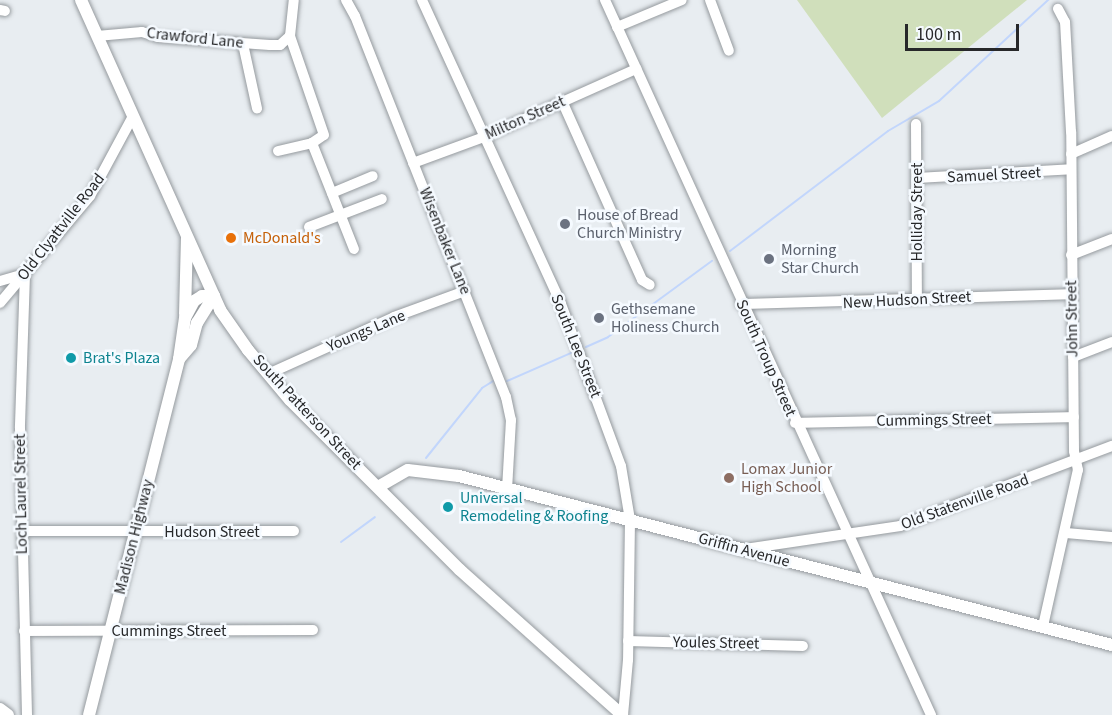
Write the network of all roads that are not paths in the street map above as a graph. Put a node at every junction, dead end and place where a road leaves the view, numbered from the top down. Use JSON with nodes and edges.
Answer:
{"nodes":[{"id":1,"x":81,"y":0,"type":"edge"},
{"id":2,"x":294,"y":0,"type":"edge"},
{"id":3,"x":345,"y":0,"type":"edge"},
{"id":4,"x":422,"y":0,"type":"edge"},
{"id":5,"x":605,"y":0,"type":"edge"},
{"id":6,"x":682,"y":0,"type":"edge"},
{"id":7,"x":710,"y":0,"type":"edge"},
{"id":8,"x":1058,"y":9,"type":"dead end"},
{"id":9,"x":617,"y":27,"type":"junction"},
{"id":10,"x":97,"y":36,"type":"junction"},
{"id":11,"x":290,"y":36,"type":"junction"},
{"id":12,"x":243,"y":44,"type":"junction"},
{"id":13,"x":729,"y":51,"type":"dead end"},
{"id":14,"x":636,"y":69,"type":"junction"},
{"id":15,"x":562,"y":101,"type":"junction"},
{"id":16,"x":257,"y":108,"type":"dead end"},
{"id":17,"x":133,"y":116,"type":"junction"},
{"id":18,"x":916,"y":124,"type":"dead end"},
{"id":19,"x":484,"y":136,"type":"junction"},
{"id":20,"x":1112,"y":136,"type":"edge"},
{"id":21,"x":312,"y":143,"type":"junction"},
{"id":22,"x":278,"y":151,"type":"dead end"},
{"id":23,"x":1071,"y":154,"type":"junction"},
{"id":24,"x":413,"y":163,"type":"junction"},
{"id":25,"x":1071,"y":169,"type":"junction"},
{"id":26,"x":372,"y":176,"type":"dead end"},
{"id":27,"x":917,"y":178,"type":"junction"},
{"id":28,"x":332,"y":193,"type":"junction"},
{"id":29,"x":382,"y":199,"type":"dead end"},
{"id":30,"x":341,"y":216,"type":"junction"},
{"id":31,"x":309,"y":227,"type":"dead end"},
{"id":32,"x":187,"y":234,"type":"junction"},
{"id":33,"x":1112,"y":239,"type":"edge"},
{"id":34,"x":354,"y":249,"type":"dead end"},
{"id":35,"x":1071,"y":255,"type":"junction"},
{"id":36,"x":25,"y":274,"type":"junction"},
{"id":37,"x":0,"y":281,"type":"edge"},
{"id":38,"x":650,"y":285,"type":"dead end"},
{"id":39,"x":465,"y":291,"type":"junction"},
{"id":40,"x":1072,"y":294,"type":"junction"},
{"id":41,"x":214,"y":296,"type":"junction"},
{"id":42,"x":917,"y":299,"type":"junction"},
{"id":43,"x":0,"y":303,"type":"edge"},
{"id":44,"x":741,"y":304,"type":"junction"},
{"id":45,"x":191,"y":320,"type":"junction"},
{"id":46,"x":228,"y":322,"type":"junction"},
{"id":47,"x":1112,"y":342,"type":"edge"},
{"id":48,"x":1073,"y":357,"type":"junction"},
{"id":49,"x":268,"y":375,"type":"junction"},
{"id":50,"x":1074,"y":417,"type":"junction"},
{"id":51,"x":795,"y":423,"type":"junction"},
{"id":52,"x":1112,"y":446,"type":"edge"},
{"id":53,"x":1075,"y":460,"type":"junction"},
{"id":54,"x":378,"y":487,"type":"junction"},
{"id":55,"x":507,"y":489,"type":"junction"},
{"id":56,"x":630,"y":520,"type":"junction"},
{"id":57,"x":22,"y":531,"type":"junction"},
{"id":58,"x":294,"y":531,"type":"dead end"},
{"id":59,"x":135,"y":532,"type":"junction"},
{"id":60,"x":1066,"y":532,"type":"junction"},
{"id":61,"x":848,"y":534,"type":"junction"},
{"id":62,"x":1112,"y":537,"type":"edge"},
{"id":63,"x":742,"y":549,"type":"junction"},
{"id":64,"x":869,"y":581,"type":"junction"},
{"id":65,"x":1042,"y":626,"type":"junction"},
{"id":66,"x":313,"y":630,"type":"dead end"},
{"id":67,"x":24,"y":631,"type":"junction"},
{"id":68,"x":111,"y":631,"type":"junction"},
{"id":69,"x":628,"y":641,"type":"junction"},
{"id":70,"x":1112,"y":645,"type":"edge"},
{"id":71,"x":803,"y":646,"type":"dead end"},
{"id":72,"x":0,"y":709,"type":"edge"},
{"id":73,"x":8,"y":715,"type":"edge"},
{"id":74,"x":27,"y":715,"type":"edge"},
{"id":75,"x":89,"y":715,"type":"edge"},
{"id":76,"x":623,"y":715,"type":"edge"},
{"id":77,"x":931,"y":715,"type":"edge"}],
"edges":[{"from":1,"to":10,"type":"main road","name":"South Patterson Street"},
{"from":2,"to":11,"type":"street"},
{"from":3,"to":24,"type":"street","name":"Wisenbaker Lane"},
{"from":4,"to":19,"type":"street","name":"South Lee Street"},
{"from":5,"to":9,"type":"street","name":"South Troup Street"},
{"from":6,"to":9,"type":"street"},
{"from":7,"to":13,"type":"street"},
{"from":8,"to":23,"type":"street","name":"John Street"},
{"from":9,"to":14,"type":"street","name":"South Troup Street"},
{"from":10,"to":12,"type":"street","name":"Crawford Lane"},
{"from":10,"to":17,"type":"main road","name":"South Patterson Street"},
{"from":11,"to":12,"type":"street","name":"Crawford Lane"},
{"from":11,"to":21,"type":"street"},
{"from":12,"to":16,"type":"street"},
{"from":14,"to":15,"type":"street","name":"Milton Street"},
{"from":14,"to":44,"type":"street","name":"South Troup Street"},
{"from":15,"to":19,"type":"street","name":"Milton Street"},
{"from":15,"to":38,"type":"street"},
{"from":17,"to":32,"type":"main road","name":"South Patterson Street"},
{"from":17,"to":36,"type":"street","name":"Old Clyattville Road"},
{"from":18,"to":27,"type":"street","name":"Holliday Street"},
{"from":19,"to":24,"type":"street","name":"Milton Street"},
{"from":19,"to":56,"type":"street","name":"South Lee Street"},
{"from":20,"to":23,"type":"street"},
{"from":21,"to":22,"type":"street"},
{"from":21,"to":28,"type":"street"},
{"from":23,"to":25,"type":"street","name":"John Street"},
{"from":24,"to":39,"type":"street","name":"Wisenbaker Lane"},
{"from":25,"to":27,"type":"street","name":"Samuel Street"},
{"from":25,"to":35,"type":"street","name":"John Street"},
{"from":26,"to":28,"type":"street"},
{"from":27,"to":42,"type":"street","name":"Holliday Street"},
{"from":28,"to":30,"type":"street"},
{"from":29,"to":30,"type":"street"},
{"from":30,"to":31,"type":"street"},
{"from":30,"to":34,"type":"street"},
{"from":32,"to":41,"type":"main road","name":"South Patterson Street"},
{"from":32,"to":45,"type":"main road"},
{"from":33,"to":35,"type":"street"},
{"from":35,"to":40,"type":"street","name":"John Street"},
{"from":36,"to":37,"type":"street"},
{"from":36,"to":43,"type":"street","name":"Old Clyattville Road"},
{"from":36,"to":57,"type":"street","name":"Loch Laurel Street"},
{"from":39,"to":49,"type":"street","name":"Youngs Lane"},
{"from":39,"to":55,"type":"street","name":"Wisenbaker Lane"},
{"from":40,"to":42,"type":"street","name":"New Hudson Street"},
{"from":40,"to":48,"type":"street","name":"John Street"},
{"from":41,"to":45,"type":"main road","name":"Madison Highway"},
{"from":41,"to":46,"type":"main road","name":"South Patterson Street"},
{"from":42,"to":44,"type":"street","name":"New Hudson Street"},
{"from":44,"to":51,"type":"street","name":"South Troup Street"},
{"from":45,"to":46,"type":"main road"},
{"from":45,"to":59,"type":"main road","name":"Madison Highway"},
{"from":46,"to":49,"type":"main road","name":"South Patterson Street"},
{"from":47,"to":48,"type":"street"},
{"from":48,"to":50,"type":"street","name":"John Street"},
{"from":49,"to":54,"type":"main road","name":"South Patterson Street"},
{"from":50,"to":51,"type":"street","name":"Cummings Street"},
{"from":50,"to":53,"type":"street","name":"John Street"},
{"from":51,"to":61,"type":"street","name":"South Troup Street"},
{"from":52,"to":53,"type":"street","name":"Old Statenville Road"},
{"from":53,"to":60,"type":"street","name":"John Street"},
{"from":53,"to":61,"type":"street","name":"Old Statenville Road"},
{"from":54,"to":55,"type":"main road","name":"Griffin Avenue"},
{"from":54,"to":76,"type":"main road","name":"South Patterson Street"},
{"from":55,"to":56,"type":"main road","name":"Griffin Avenue"},
{"from":56,"to":63,"type":"main road","name":"Griffin Avenue"},
{"from":56,"to":69,"type":"street","name":"South Lee Street"},
{"from":57,"to":59,"type":"street","name":"Hudson Street"},
{"from":57,"to":67,"type":"street","name":"Loch Laurel Street"},
{"from":58,"to":59,"type":"street","name":"Hudson Street"},
{"from":59,"to":68,"type":"main road","name":"Madison Highway"},
{"from":60,"to":62,"type":"street"},
{"from":60,"to":65,"type":"street","name":"John Street"},
{"from":61,"to":63,"type":"street","name":"Old Statenville Road"},
{"from":61,"to":64,"type":"street","name":"South Troup Street"},
{"from":63,"to":64,"type":"main road","name":"Griffin Avenue"},
{"from":64,"to":65,"type":"main road","name":"Griffin Avenue"},
{"from":64,"to":77,"type":"street","name":"South Troup Street"},
{"from":65,"to":70,"type":"main road","name":"Griffin Avenue"},
{"from":66,"to":68,"type":"street","name":"Cummings Street"},
{"from":67,"to":68,"type":"street","name":"Cummings Street"},
{"from":67,"to":74,"type":"street","name":"Loch Laurel Street"},
{"from":68,"to":75,"type":"main road","name":"Madison Highway"},
{"from":69,"to":71,"type":"street","name":"Youles Street"},
{"from":69,"to":76,"type":"street","name":"South Lee Street"},
{"from":72,"to":73,"type":"main road"}]}
